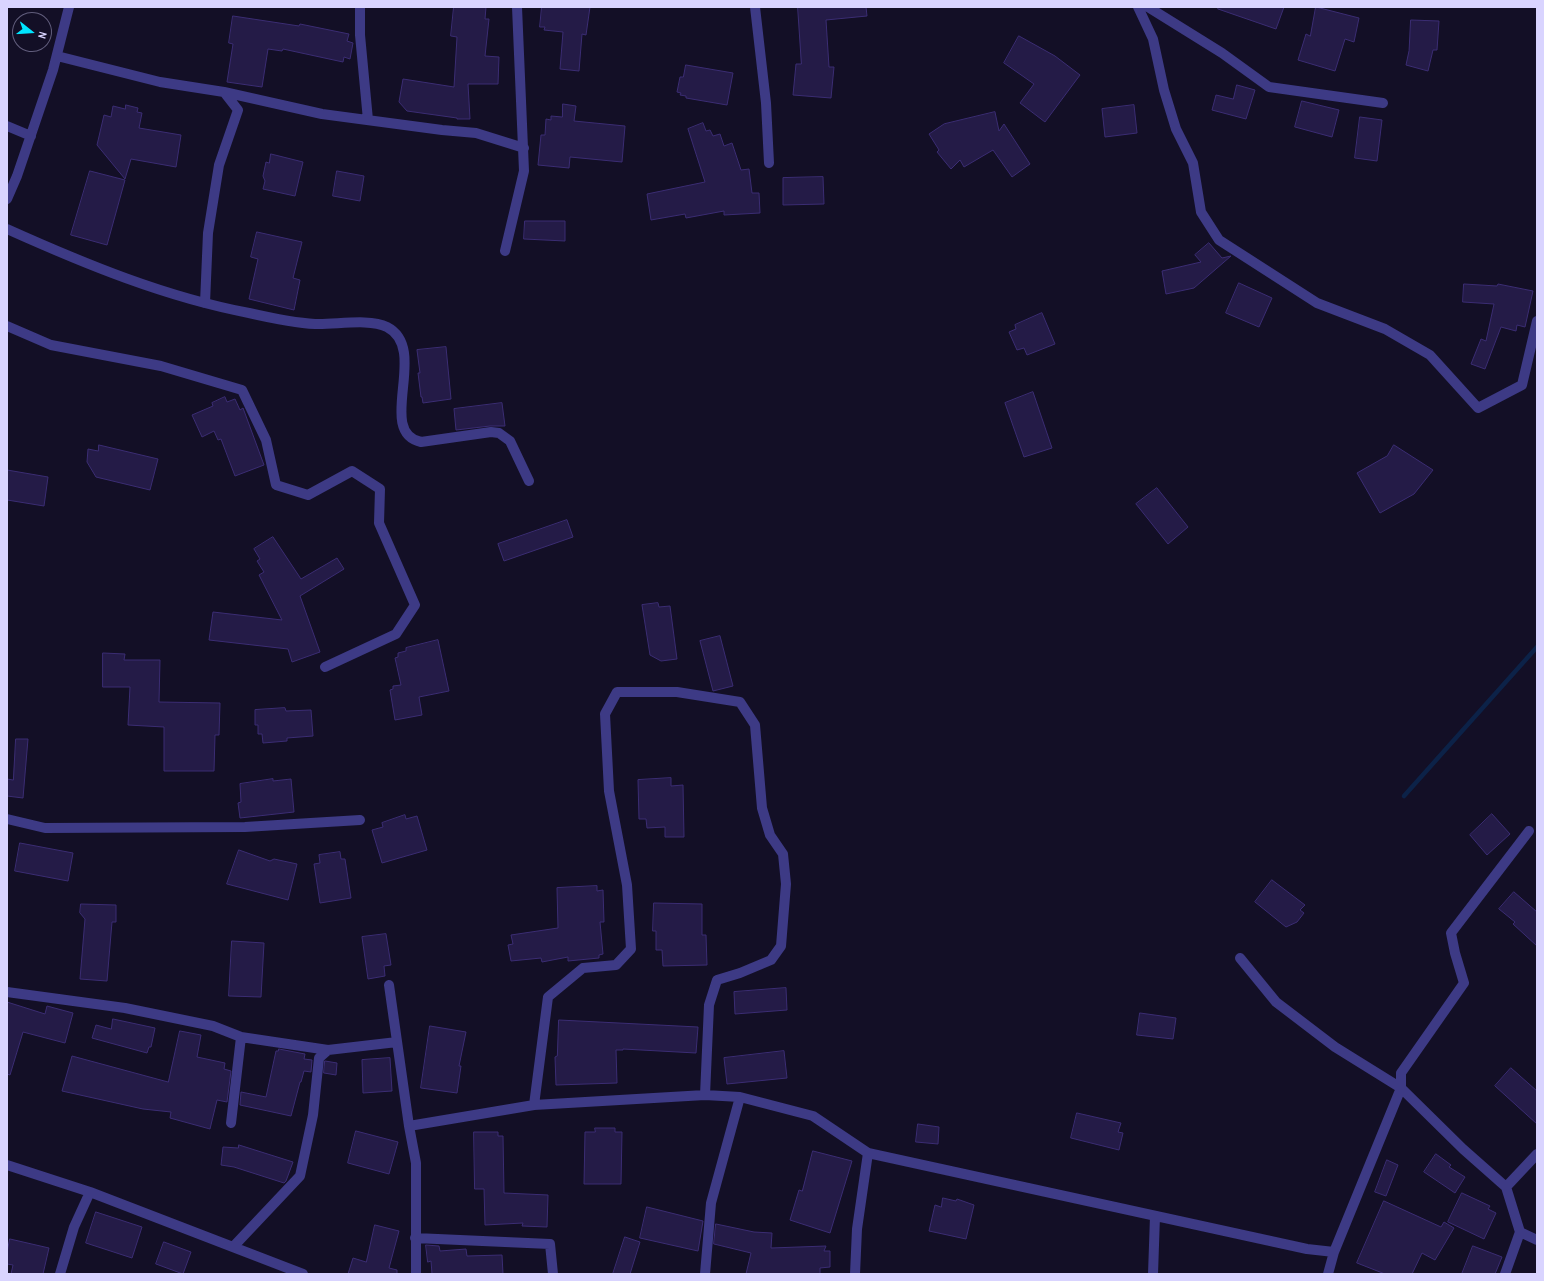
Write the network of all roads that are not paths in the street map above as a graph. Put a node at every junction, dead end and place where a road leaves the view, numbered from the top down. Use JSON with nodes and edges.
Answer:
{"nodes":[{"id":1,"x":69,"y":7,"type":"edge"},
{"id":2,"x":360,"y":7,"type":"edge"},
{"id":3,"x":517,"y":7,"type":"edge"},
{"id":4,"x":755,"y":7,"type":"edge"},
{"id":5,"x":1138,"y":7,"type":"edge"},
{"id":6,"x":1148,"y":7,"type":"edge"},
{"id":7,"x":57,"y":56,"type":"junction"},
{"id":8,"x":224,"y":92,"type":"junction"},
{"id":9,"x":1383,"y":103,"type":"dead end"},
{"id":10,"x":368,"y":120,"type":"junction"},
{"id":11,"x":7,"y":126,"type":"edge"},
{"id":12,"x":31,"y":136,"type":"junction"},
{"id":13,"x":524,"y":148,"type":"junction"},
{"id":14,"x":769,"y":163,"type":"dead end"},
{"id":15,"x":7,"y":199,"type":"edge"},
{"id":16,"x":7,"y":229,"type":"edge"},
{"id":17,"x":505,"y":251,"type":"dead end"},
{"id":18,"x":205,"y":303,"type":"junction"},
{"id":19,"x":1537,"y":321,"type":"edge"},
{"id":20,"x":7,"y":326,"type":"edge"},
{"id":21,"x":529,"y":482,"type":"dead end"},
{"id":22,"x":325,"y":667,"type":"dead end"},
{"id":23,"x":7,"y":819,"type":"edge"},
{"id":24,"x":360,"y":820,"type":"dead end"},
{"id":25,"x":1529,"y":831,"type":"dead end"},
{"id":26,"x":1240,"y":958,"type":"dead end"},
{"id":27,"x":389,"y":985,"type":"dead end"},
{"id":28,"x":7,"y":992,"type":"edge"},
{"id":29,"x":240,"y":1037,"type":"junction"},
{"id":30,"x":397,"y":1042,"type":"junction"},
{"id":31,"x":328,"y":1050,"type":"junction"},
{"id":32,"x":1402,"y":1088,"type":"junction"},
{"id":33,"x":705,"y":1095,"type":"junction"},
{"id":34,"x":740,"y":1097,"type":"junction"},
{"id":35,"x":534,"y":1105,"type":"junction"},
{"id":36,"x":231,"y":1123,"type":"dead end"},
{"id":37,"x":409,"y":1126,"type":"junction"},
{"id":38,"x":868,"y":1153,"type":"junction"},
{"id":39,"x":1537,"y":1154,"type":"edge"},
{"id":40,"x":7,"y":1165,"type":"edge"},
{"id":41,"x":1506,"y":1187,"type":"junction"},
{"id":42,"x":90,"y":1192,"type":"junction"},
{"id":43,"x":1155,"y":1216,"type":"junction"},
{"id":44,"x":1520,"y":1232,"type":"junction"},
{"id":45,"x":415,"y":1238,"type":"junction"},
{"id":46,"x":1537,"y":1240,"type":"edge"},
{"id":47,"x":233,"y":1247,"type":"junction"},
{"id":48,"x":1334,"y":1252,"type":"junction"},
{"id":49,"x":60,"y":1274,"type":"edge"},
{"id":50,"x":303,"y":1274,"type":"edge"},
{"id":51,"x":416,"y":1274,"type":"edge"},
{"id":52,"x":553,"y":1274,"type":"edge"},
{"id":53,"x":705,"y":1274,"type":"edge"},
{"id":54,"x":855,"y":1274,"type":"edge"},
{"id":55,"x":1153,"y":1274,"type":"edge"},
{"id":56,"x":1328,"y":1274,"type":"edge"},
{"id":57,"x":1505,"y":1274,"type":"edge"}],
"edges":[{"from":1,"to":7,"type":"street"},
{"from":2,"to":10,"type":"street"},
{"from":3,"to":13,"type":"street"},
{"from":4,"to":14,"type":"street"},
{"from":5,"to":19,"type":"street"},
{"from":6,"to":9,"type":"street"},
{"from":7,"to":8,"type":"street"},
{"from":7,"to":12,"type":"street"},
{"from":8,"to":10,"type":"street"},
{"from":8,"to":18,"type":"street"},
{"from":10,"to":13,"type":"street"},
{"from":11,"to":12,"type":"street"},
{"from":12,"to":15,"type":"street"},
{"from":13,"to":17,"type":"street"},
{"from":16,"to":18,"type":"street"},
{"from":18,"to":21,"type":"street"},
{"from":20,"to":22,"type":"street"},
{"from":23,"to":24,"type":"street"},
{"from":25,"to":32,"type":"street"},
{"from":26,"to":32,"type":"street"},
{"from":27,"to":30,"type":"street"},
{"from":28,"to":29,"type":"street"},
{"from":29,"to":31,"type":"street"},
{"from":29,"to":36,"type":"street"},
{"from":30,"to":31,"type":"street"},
{"from":30,"to":37,"type":"street"},
{"from":31,"to":47,"type":"street"},
{"from":32,"to":41,"type":"street"},
{"from":32,"to":48,"type":"street"},
{"from":33,"to":34,"type":"street"},
{"from":33,"to":35,"type":"street"},
{"from":33,"to":35,"type":"street"},
{"from":34,"to":38,"type":"street"},
{"from":34,"to":53,"type":"street"},
{"from":35,"to":37,"type":"street"},
{"from":37,"to":45,"type":"street"},
{"from":38,"to":43,"type":"street"},
{"from":38,"to":54,"type":"street"},
{"from":39,"to":41,"type":"street"},
{"from":40,"to":42,"type":"street"},
{"from":41,"to":44,"type":"street"},
{"from":42,"to":47,"type":"street"},
{"from":42,"to":49,"type":"street"},
{"from":43,"to":48,"type":"street"},
{"from":43,"to":55,"type":"street"},
{"from":44,"to":46,"type":"street"},
{"from":44,"to":57,"type":"street"},
{"from":45,"to":51,"type":"street"},
{"from":45,"to":52,"type":"street"},
{"from":47,"to":50,"type":"street"},
{"from":48,"to":56,"type":"street"}]}
